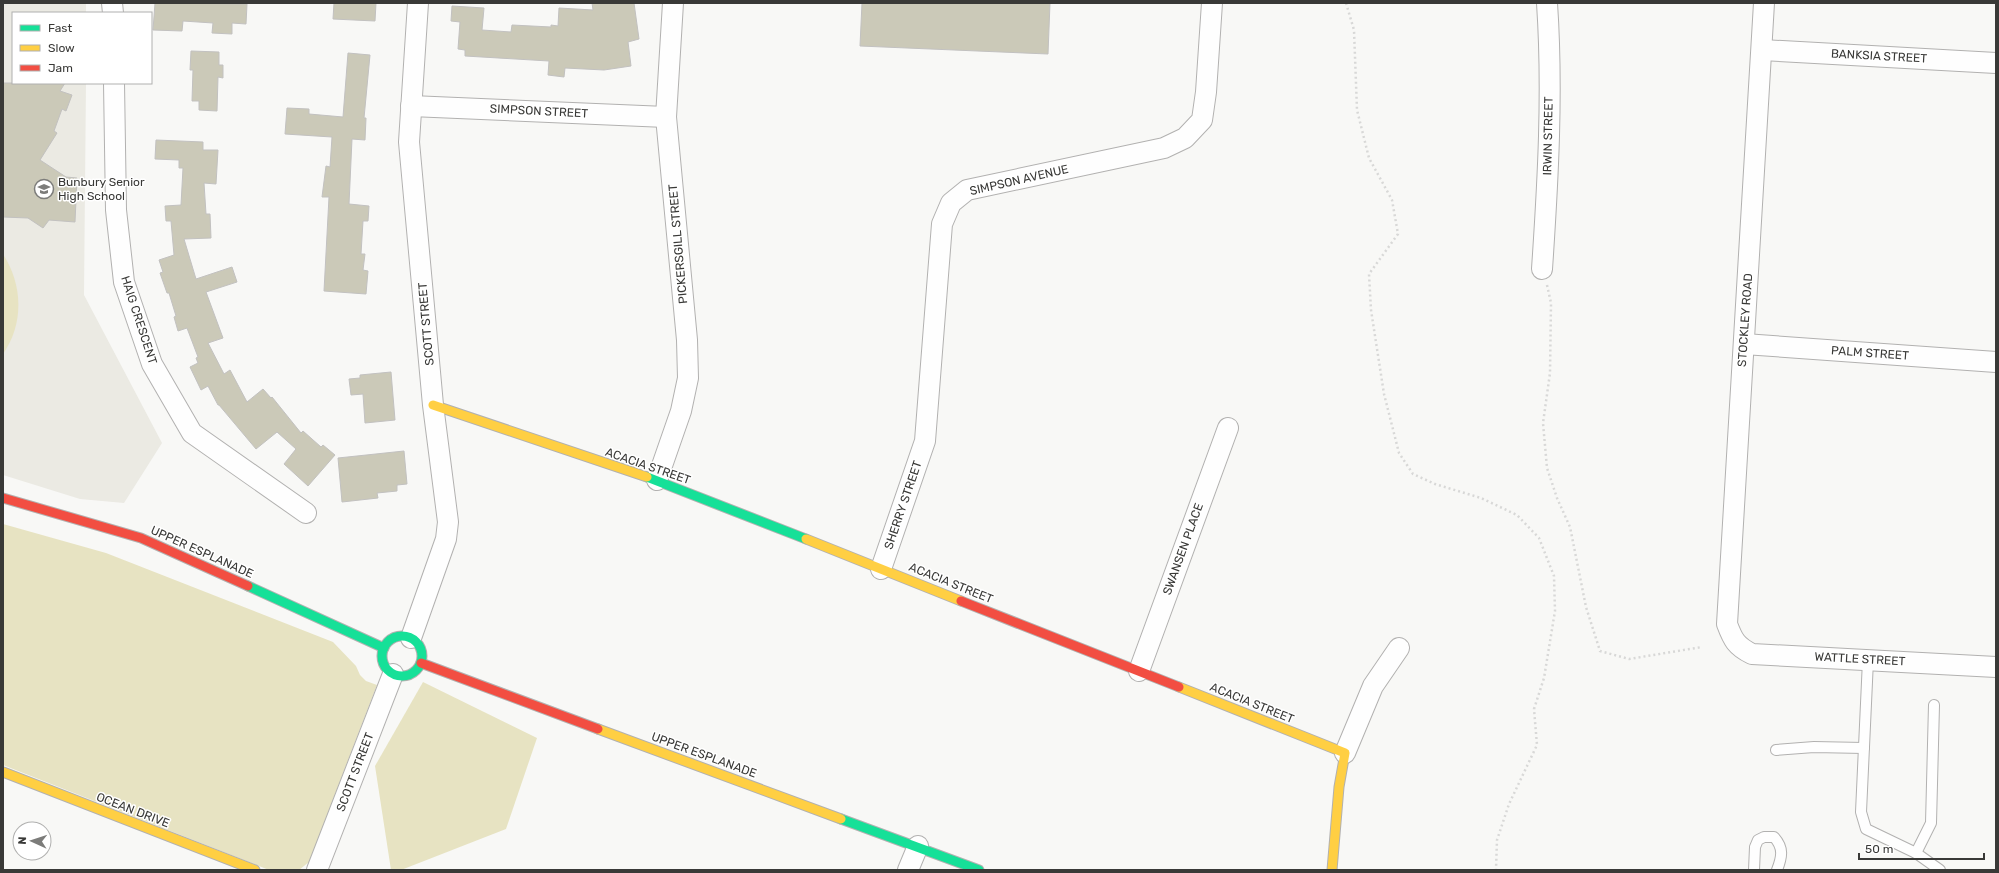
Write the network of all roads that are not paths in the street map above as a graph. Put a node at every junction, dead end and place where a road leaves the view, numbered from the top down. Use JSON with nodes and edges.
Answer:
{"nodes":[{"id":1,"x":418,"y":3,"type":"edge"},
{"id":2,"x":673,"y":3,"type":"edge"},
{"id":3,"x":1212,"y":3,"type":"edge"},
{"id":4,"x":1547,"y":3,"type":"edge"},
{"id":5,"x":1764,"y":3,"type":"edge"},
{"id":6,"x":1762,"y":50,"type":"junction"},
{"id":7,"x":1996,"y":63,"type":"edge"},
{"id":8,"x":114,"y":84,"type":"edge"},
{"id":9,"x":411,"y":106,"type":"junction"},
{"id":10,"x":666,"y":117,"type":"junction"},
{"id":11,"x":1542,"y":269,"type":"road end"},
{"id":12,"x":1744,"y":344,"type":"junction"},
{"id":13,"x":1996,"y":362,"type":"edge"},
{"id":14,"x":433,"y":405,"type":"junction"},
{"id":15,"x":1228,"y":428,"type":"dead end"},
{"id":16,"x":925,"y":441,"type":"joint"},
{"id":17,"x":657,"y":480,"type":"junction"},
{"id":18,"x":3,"y":498,"type":"edge"},
{"id":19,"x":306,"y":513,"type":"dead end"},
{"id":20,"x":881,"y":569,"type":"junction"},
{"id":21,"x":1732,"y":636,"type":"joint"},
{"id":22,"x":411,"y":638,"type":"junction"},
{"id":23,"x":384,"y":648,"type":"junction"},
{"id":24,"x":1399,"y":648,"type":"dead end"},
{"id":25,"x":1868,"y":660,"type":"junction"},
{"id":26,"x":421,"y":663,"type":"junction"},
{"id":27,"x":1996,"y":667,"type":"edge"},
{"id":28,"x":1139,"y":671,"type":"junction"},
{"id":29,"x":393,"y":674,"type":"junction"},
{"id":30,"x":1934,"y":705,"type":"dead end"},
{"id":31,"x":1864,"y":748,"type":"junction"},
{"id":32,"x":1776,"y":750,"type":"dead end"},
{"id":33,"x":1345,"y":753,"type":"junction"},
{"id":34,"x":3,"y":772,"type":"edge"},
{"id":35,"x":918,"y":846,"type":"junction"},
{"id":36,"x":1916,"y":853,"type":"junction"},
{"id":37,"x":255,"y":870,"type":"edge"},
{"id":38,"x":317,"y":870,"type":"edge"},
{"id":39,"x":908,"y":870,"type":"edge"},
{"id":40,"x":979,"y":870,"type":"edge"},
{"id":41,"x":1332,"y":870,"type":"edge"},
{"id":42,"x":1754,"y":870,"type":"edge"},
{"id":43,"x":1777,"y":870,"type":"edge"},
{"id":44,"x":1940,"y":870,"type":"edge"}],
"edges":[{"from":1,"to":9,"type":"street","name":"SCOTT STREET"},
{"from":2,"to":10,"type":"street","name":"PICKERSGILL STREET"},
{"from":3,"to":16,"type":"street","name":"SIMPSON AVENUE"},
{"from":4,"to":11,"type":"street","name":"IRWIN STREET"},
{"from":5,"to":6,"type":"street","name":"STOCKLEY ROAD"},
{"from":6,"to":7,"type":"street","name":"BANKSIA STREET"},
{"from":6,"to":12,"type":"street","name":"STOCKLEY ROAD"},
{"from":8,"to":19,"type":"street","name":"HAIG CRESCENT"},
{"from":9,"to":10,"type":"street","name":"SIMPSON STREET"},
{"from":9,"to":14,"type":"street","name":"SCOTT STREET"},
{"from":10,"to":17,"type":"street","name":"PICKERSGILL STREET"},
{"from":12,"to":13,"type":"street","name":"PALM STREET"},
{"from":12,"to":21,"type":"street","name":"STOCKLEY ROAD"},
{"from":14,"to":17,"type":"street","name":"ACACIA STREET"},
{"from":14,"to":22,"type":"street","name":"SCOTT STREET"},
{"from":15,"to":28,"type":"street","name":"SWANSEN PLACE"},
{"from":16,"to":20,"type":"street","name":"SHERRY STREET"},
{"from":17,"to":20,"type":"street","name":"ACACIA STREET"},
{"from":18,"to":23,"type":"street","name":"UPPER ESPLANADE"},
{"from":20,"to":28,"type":"street","name":"ACACIA STREET"},
{"from":21,"to":25,"type":"street","name":"WATTLE STREET"},
{"from":22,"to":23,"type":"street"},
{"from":22,"to":26,"type":"street"},
{"from":23,"to":29,"type":"street"},
{"from":24,"to":33,"type":"street"},
{"from":25,"to":27,"type":"street","name":"WATTLE STREET"},
{"from":25,"to":31,"type":"lane"},
{"from":26,"to":29,"type":"street"},
{"from":26,"to":35,"type":"street","name":"UPPER ESPLANADE"},
{"from":28,"to":33,"type":"street","name":"ACACIA STREET"},
{"from":29,"to":38,"type":"street","name":"SCOTT STREET"},
{"from":30,"to":36,"type":"lane"},
{"from":31,"to":32,"type":"lane"},
{"from":31,"to":36,"type":"lane"},
{"from":33,"to":41,"type":"street"},
{"from":34,"to":37,"type":"street","name":"OCEAN DRIVE"},
{"from":35,"to":39,"type":"street"},
{"from":35,"to":40,"type":"street","name":"UPPER ESPLANADE"},
{"from":36,"to":44,"type":"lane"},
{"from":42,"to":43,"type":"lane"}]}
